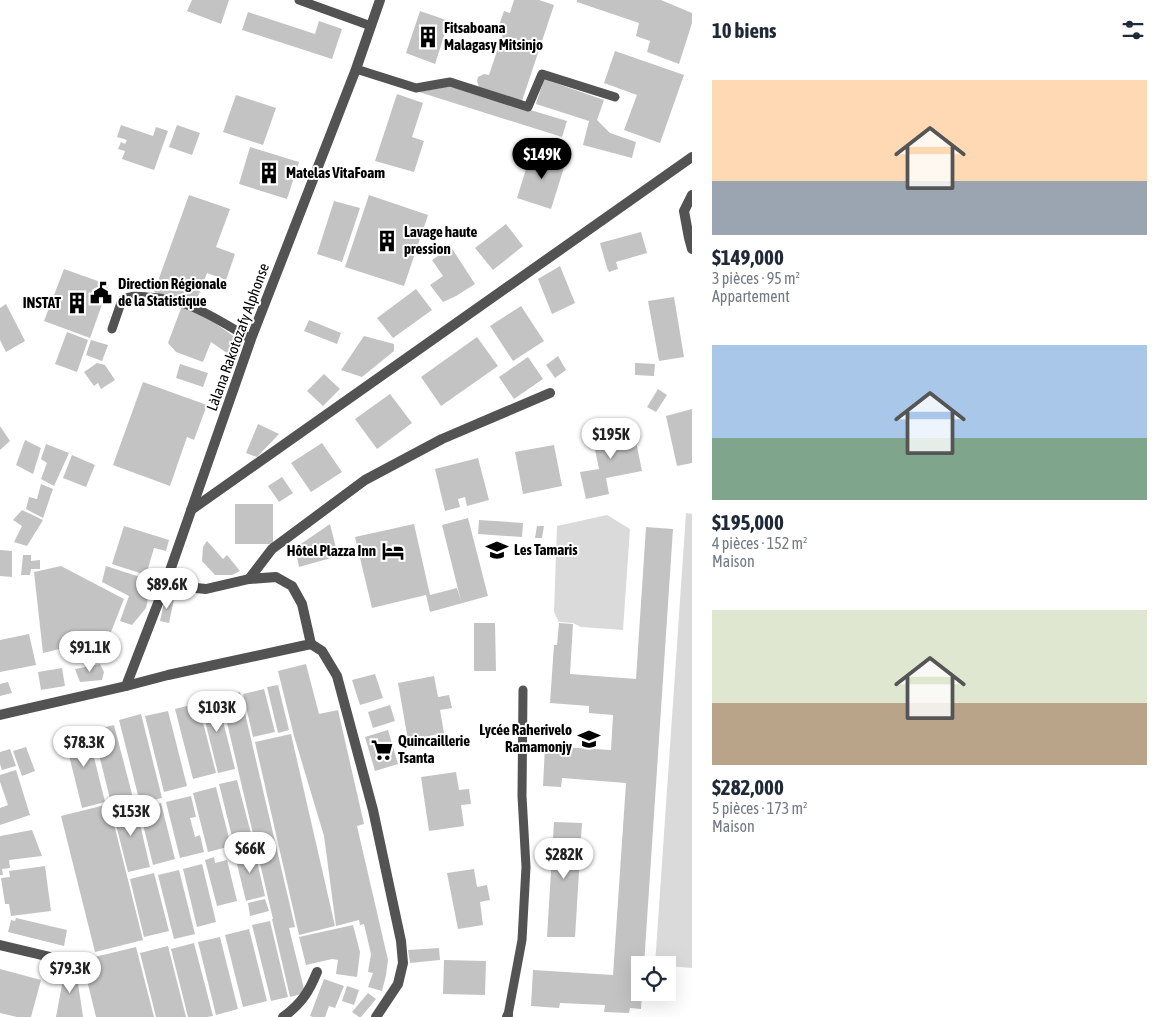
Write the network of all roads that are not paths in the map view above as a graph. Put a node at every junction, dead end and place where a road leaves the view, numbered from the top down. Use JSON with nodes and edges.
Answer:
{"nodes":[{"id":1,"x":299,"y":0,"type":"edge"},
{"id":2,"x":380,"y":0,"type":"edge"},
{"id":3,"x":371,"y":26,"type":"junction"},
{"id":4,"x":356,"y":69,"type":"junction"},
{"id":5,"x":616,"y":97,"type":"dead end"},
{"id":6,"x":692,"y":157,"type":"edge"},
{"id":7,"x":692,"y":195,"type":"edge"},
{"id":8,"x":692,"y":249,"type":"edge"},
{"id":9,"x":112,"y":329,"type":"dead end"},
{"id":10,"x":251,"y":339,"type":"junction"},
{"id":11,"x":550,"y":393,"type":"dead end"},
{"id":12,"x":191,"y":510,"type":"junction"},
{"id":13,"x":249,"y":579,"type":"junction"},
{"id":14,"x":165,"y":585,"type":"junction"},
{"id":15,"x":311,"y":644,"type":"junction"},
{"id":16,"x":126,"y":686,"type":"junction"},
{"id":17,"x":523,"y":690,"type":"dead end"},
{"id":18,"x":0,"y":714,"type":"edge"},
{"id":19,"x":0,"y":945,"type":"edge"},
{"id":20,"x":63,"y":960,"type":"dead end"},
{"id":21,"x":317,"y":972,"type":"dead end"},
{"id":22,"x":508,"y":1016,"type":"edge"},
{"id":23,"x":284,"y":1017,"type":"edge"},
{"id":24,"x":376,"y":1017,"type":"edge"}],
"edges":[{"from":1,"to":3,"type":"lane"},
{"from":2,"to":3,"type":"street","name":"Làlana Rakotozafy Alphonse"},
{"from":3,"to":4,"type":"street","name":"Làlana Rakotozafy Alphonse"},
{"from":4,"to":5,"type":"lane"},
{"from":4,"to":10,"type":"street","name":"Làlana Rakotozafy Alphonse"},
{"from":6,"to":12,"type":"street"},
{"from":7,"to":8,"type":"street"},
{"from":9,"to":10,"type":"lane"},
{"from":10,"to":12,"type":"street","name":"Làlana Rakotozafy Alphonse"},
{"from":11,"to":13,"type":"street"},
{"from":12,"to":14,"type":"street","name":"Làlana Rakotozafy Alphonse"},
{"from":13,"to":14,"type":"street"},
{"from":13,"to":15,"type":"street"},
{"from":14,"to":16,"type":"street","name":"Làlana Rakotozafy Alphonse"},
{"from":15,"to":16,"type":"street"},
{"from":15,"to":24,"type":"street"},
{"from":16,"to":18,"type":"street"},
{"from":17,"to":22,"type":"lane"},
{"from":19,"to":20,"type":"street"},
{"from":21,"to":23,"type":"street"}]}
